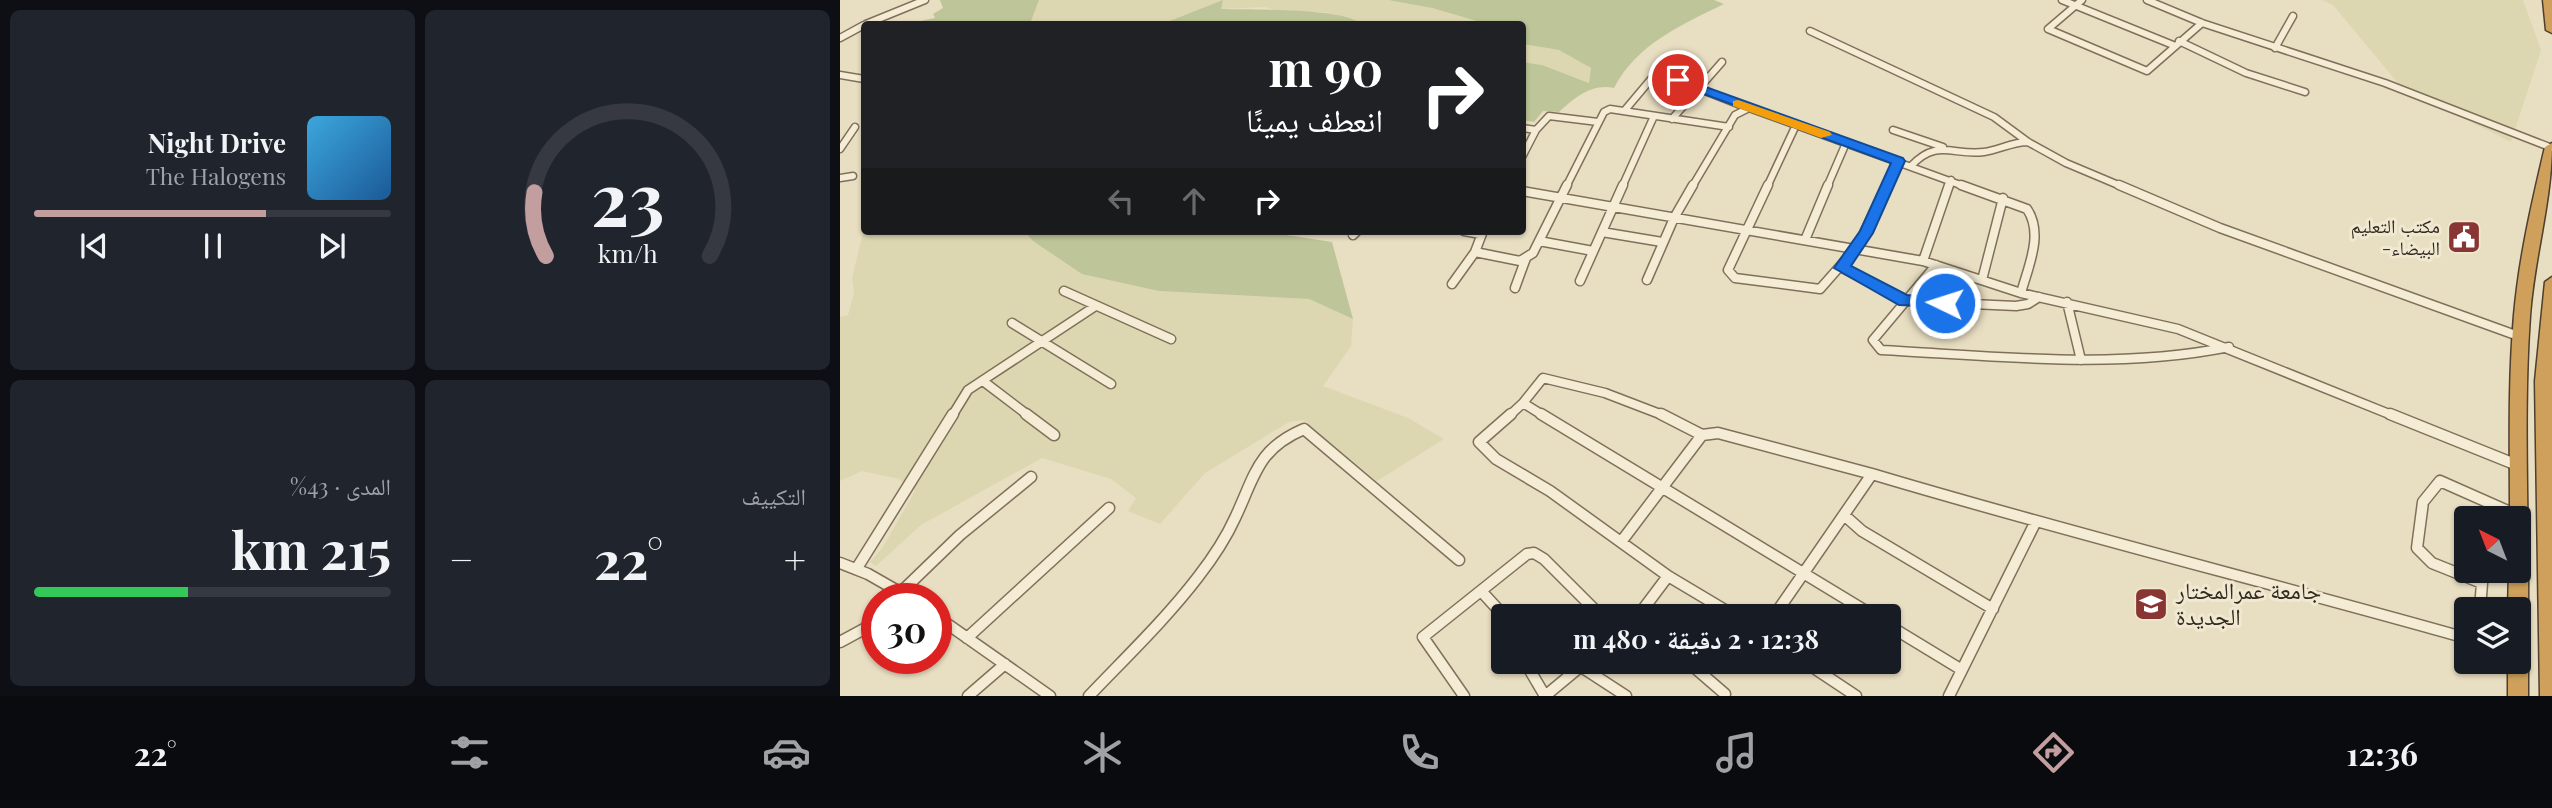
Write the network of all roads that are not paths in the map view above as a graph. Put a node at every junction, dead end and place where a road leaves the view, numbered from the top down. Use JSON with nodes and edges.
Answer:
{"nodes":[{"id":1,"x":925,"y":0,"type":"edge"},
{"id":2,"x":2062,"y":0,"type":"edge"},
{"id":3,"x":2082,"y":0,"type":"edge"},
{"id":4,"x":2147,"y":0,"type":"edge"},
{"id":5,"x":2549,"y":0,"type":"edge"},
{"id":6,"x":2075,"y":5,"type":"junction"},
{"id":7,"x":2294,"y":16,"type":"dead end"},
{"id":8,"x":875,"y":21,"type":"edge"},
{"id":9,"x":2202,"y":23,"type":"junction"},
{"id":10,"x":861,"y":27,"type":"edge"},
{"id":11,"x":2552,"y":30,"type":"edge"},
{"id":12,"x":1810,"y":31,"type":"dead end"},
{"id":13,"x":840,"y":38,"type":"edge"},
{"id":14,"x":2176,"y":43,"type":"junction"},
{"id":15,"x":2276,"y":48,"type":"junction"},
{"id":16,"x":1722,"y":62,"type":"dead end"},
{"id":17,"x":840,"y":75,"type":"edge"},
{"id":18,"x":861,"y":78,"type":"edge"},
{"id":19,"x":1699,"y":88,"type":"junction"},
{"id":20,"x":2305,"y":92,"type":"dead end"},
{"id":21,"x":1749,"y":108,"type":"junction"},
{"id":22,"x":1625,"y":110,"type":"junction"},
{"id":23,"x":1654,"y":116,"type":"junction"},
{"id":24,"x":1672,"y":118,"type":"junction"},
{"id":25,"x":1598,"y":122,"type":"junction"},
{"id":26,"x":1796,"y":125,"type":"junction"},
{"id":27,"x":855,"y":127,"type":"dead end"},
{"id":28,"x":1729,"y":127,"type":"junction"},
{"id":29,"x":1526,"y":129,"type":"edge"},
{"id":30,"x":1536,"y":130,"type":"junction"},
{"id":31,"x":1893,"y":130,"type":"dead end"},
{"id":32,"x":2028,"y":142,"type":"junction"},
{"id":33,"x":1846,"y":143,"type":"junction"},
{"id":34,"x":841,"y":145,"type":"edge"},
{"id":35,"x":2552,"y":147,"type":"edge"},
{"id":36,"x":1947,"y":148,"type":"junction"},
{"id":37,"x":1526,"y":149,"type":"edge"},
{"id":38,"x":1899,"y":161,"type":"junction"},
{"id":39,"x":1911,"y":166,"type":"junction"},
{"id":40,"x":853,"y":176,"type":"dead end"},
{"id":41,"x":840,"y":178,"type":"edge"},
{"id":42,"x":1951,"y":180,"type":"junction"},
{"id":43,"x":1526,"y":192,"type":"edge"},
{"id":44,"x":1561,"y":197,"type":"junction"},
{"id":45,"x":2003,"y":198,"type":"junction"},
{"id":46,"x":1613,"y":208,"type":"junction"},
{"id":47,"x":1674,"y":218,"type":"junction"},
{"id":48,"x":1602,"y":232,"type":"junction"},
{"id":49,"x":1746,"y":232,"type":"junction"},
{"id":50,"x":1481,"y":235,"type":"edge"},
{"id":51,"x":1805,"y":240,"type":"junction"},
{"id":52,"x":1539,"y":241,"type":"junction"},
{"id":53,"x":1662,"y":242,"type":"junction"},
{"id":54,"x":1856,"y":247,"type":"junction"},
{"id":55,"x":1593,"y":251,"type":"junction"},
{"id":56,"x":1475,"y":252,"type":"junction"},
{"id":57,"x":1526,"y":258,"type":"junction"},
{"id":58,"x":1923,"y":261,"type":"junction"},
{"id":59,"x":1936,"y":265,"type":"junction"},
{"id":60,"x":1842,"y":268,"type":"junction"},
{"id":61,"x":1647,"y":280,"type":"dead end"},
{"id":62,"x":1982,"y":280,"type":"junction"},
{"id":63,"x":1580,"y":281,"type":"dead end"},
{"id":64,"x":2552,"y":282,"type":"edge"},
{"id":65,"x":1452,"y":284,"type":"dead end"},
{"id":66,"x":1515,"y":288,"type":"dead end"},
{"id":67,"x":1064,"y":291,"type":"dead end"},
{"id":68,"x":2021,"y":293,"type":"junction"},
{"id":69,"x":2039,"y":297,"type":"junction"},
{"id":70,"x":1905,"y":301,"type":"junction"},
{"id":71,"x":2067,"y":302,"type":"junction"},
{"id":72,"x":1094,"y":307,"type":"junction"},
{"id":73,"x":1012,"y":323,"type":"dead end"},
{"id":74,"x":2521,"y":337,"type":"junction"},
{"id":75,"x":1171,"y":339,"type":"dead end"},
{"id":76,"x":1041,"y":342,"type":"junction"},
{"id":77,"x":2229,"y":346,"type":"junction"},
{"id":78,"x":2081,"y":360,"type":"junction"},
{"id":79,"x":983,"y":381,"type":"junction"},
{"id":80,"x":1111,"y":384,"type":"dead end"},
{"id":81,"x":1523,"y":403,"type":"junction"},
{"id":82,"x":1054,"y":435,"type":"dead end"},
{"id":83,"x":1702,"y":435,"type":"junction"},
{"id":84,"x":2520,"y":466,"type":"junction"},
{"id":85,"x":1871,"y":474,"type":"junction"},
{"id":86,"x":1031,"y":477,"type":"dead end"},
{"id":87,"x":2548,"y":484,"type":"edge"},
{"id":88,"x":1662,"y":487,"type":"junction"},
{"id":89,"x":2494,"y":506,"type":"edge"},
{"id":90,"x":2518,"y":506,"type":"edge"},
{"id":91,"x":1108,"y":508,"type":"dead end"},
{"id":92,"x":1844,"y":515,"type":"junction"},
{"id":93,"x":2035,"y":523,"type":"junction"},
{"id":94,"x":1621,"y":542,"type":"junction"},
{"id":95,"x":1459,"y":560,"type":"dead end"},
{"id":96,"x":840,"y":563,"type":"edge"},
{"id":97,"x":857,"y":568,"type":"junction"},
{"id":98,"x":2454,"y":572,"type":"edge"},
{"id":99,"x":1804,"y":573,"type":"junction"},
{"id":100,"x":1668,"y":576,"type":"junction"},
{"id":101,"x":884,"y":583,"type":"edge"},
{"id":102,"x":910,"y":583,"type":"edge"},
{"id":103,"x":2482,"y":583,"type":"edge"},
{"id":104,"x":1482,"y":592,"type":"junction"},
{"id":105,"x":2481,"y":597,"type":"edge"},
{"id":106,"x":1493,"y":604,"type":"edge"},
{"id":107,"x":1589,"y":604,"type":"edge"},
{"id":108,"x":1647,"y":604,"type":"edge"},
{"id":109,"x":1715,"y":604,"type":"edge"},
{"id":110,"x":1782,"y":604,"type":"edge"},
{"id":111,"x":1854,"y":604,"type":"edge"},
{"id":112,"x":1993,"y":609,"type":"junction"},
{"id":113,"x":952,"y":627,"type":"edge"},
{"id":114,"x":861,"y":631,"type":"edge"},
{"id":115,"x":1901,"y":633,"type":"edge"},
{"id":116,"x":2454,"y":635,"type":"edge"},
{"id":117,"x":967,"y":638,"type":"junction"},
{"id":118,"x":840,"y":642,"type":"edge"},
{"id":119,"x":1005,"y":664,"type":"junction"},
{"id":120,"x":1962,"y":670,"type":"junction"},
{"id":121,"x":1532,"y":674,"type":"edge"},
{"id":122,"x":1571,"y":674,"type":"edge"},
{"id":123,"x":1596,"y":674,"type":"edge"},
{"id":124,"x":1702,"y":674,"type":"edge"},
{"id":125,"x":1823,"y":674,"type":"edge"},
{"id":126,"x":2518,"y":674,"type":"edge"},
{"id":127,"x":1725,"y":694,"type":"dead end"},
{"id":128,"x":968,"y":696,"type":"edge"},
{"id":129,"x":1050,"y":696,"type":"edge"},
{"id":130,"x":1089,"y":696,"type":"edge"},
{"id":131,"x":1464,"y":696,"type":"edge"},
{"id":132,"x":1545,"y":696,"type":"edge"},
{"id":133,"x":1626,"y":696,"type":"edge"},
{"id":134,"x":1856,"y":696,"type":"edge"},
{"id":135,"x":1949,"y":696,"type":"edge"},
{"id":136,"x":2518,"y":696,"type":"edge"},
{"id":137,"x":2550,"y":696,"type":"edge"}],
"edges":[{"from":1,"to":8,"type":"street"},
{"from":2,"to":6,"type":"street"},
{"from":3,"to":6,"type":"street"},
{"from":4,"to":9,"type":"street"},
{"from":5,"to":11,"type":"highway"},
{"from":6,"to":14,"type":"street"},
{"from":6,"to":14,"type":"street"},
{"from":7,"to":15,"type":"street"},
{"from":9,"to":14,"type":"street"},
{"from":9,"to":15,"type":"street"},
{"from":10,"to":13,"type":"street"},
{"from":12,"to":32,"type":"street"},
{"from":14,"to":20,"type":"street"},
{"from":15,"to":35,"type":"street"},
{"from":16,"to":19,"type":"street"},
{"from":17,"to":18,"type":"street"},
{"from":19,"to":21,"type":"street"},
{"from":19,"to":22,"type":"street"},
{"from":19,"to":24,"type":"street"},
{"from":21,"to":26,"type":"street"},
{"from":21,"to":28,"type":"street"},
{"from":22,"to":23,"type":"street"},
{"from":22,"to":25,"type":"street"},
{"from":23,"to":24,"type":"street"},
{"from":23,"to":46,"type":"street"},
{"from":24,"to":28,"type":"street"},
{"from":25,"to":30,"type":"street"},
{"from":25,"to":44,"type":"street"},
{"from":26,"to":33,"type":"street"},
{"from":26,"to":49,"type":"street"},
{"from":27,"to":34,"type":"street"},
{"from":28,"to":47,"type":"street"},
{"from":29,"to":30,"type":"street"},
{"from":30,"to":37,"type":"street"},
{"from":31,"to":36,"type":"street"},
{"from":32,"to":36,"type":"street"},
{"from":32,"to":74,"type":"street"},
{"from":33,"to":38,"type":"street"},
{"from":33,"to":51,"type":"street"},
{"from":35,"to":74,"type":"highway"},
{"from":36,"to":39,"type":"street"},
{"from":38,"to":39,"type":"street"},
{"from":38,"to":54,"type":"street"},
{"from":39,"to":42,"type":"street"},
{"from":40,"to":41,"type":"street"},
{"from":42,"to":45,"type":"street"},
{"from":42,"to":58,"type":"street"},
{"from":43,"to":44,"type":"street"},
{"from":44,"to":46,"type":"street"},
{"from":44,"to":52,"type":"street"},
{"from":45,"to":62,"type":"street"},
{"from":45,"to":68,"type":"street"},
{"from":46,"to":47,"type":"street"},
{"from":46,"to":48,"type":"street"},
{"from":47,"to":49,"type":"street"},
{"from":47,"to":53,"type":"street"},
{"from":48,"to":53,"type":"street"},
{"from":48,"to":55,"type":"street"},
{"from":49,"to":51,"type":"street"},
{"from":49,"to":60,"type":"street"},
{"from":50,"to":56,"type":"street"},
{"from":51,"to":54,"type":"street"},
{"from":52,"to":55,"type":"street"},
{"from":52,"to":57,"type":"street"},
{"from":53,"to":61,"type":"street"},
{"from":54,"to":58,"type":"street"},
{"from":54,"to":60,"type":"street"},
{"from":55,"to":63,"type":"street"},
{"from":56,"to":57,"type":"street"},
{"from":56,"to":65,"type":"street"},
{"from":57,"to":66,"type":"street"},
{"from":58,"to":59,"type":"street"},
{"from":59,"to":62,"type":"street"},
{"from":59,"to":70,"type":"street"},
{"from":60,"to":70,"type":"street"},
{"from":62,"to":68,"type":"street"},
{"from":64,"to":87,"type":"highway"},
{"from":67,"to":72,"type":"street"},
{"from":68,"to":69,"type":"street"},
{"from":69,"to":70,"type":"street"},
{"from":69,"to":71,"type":"street"},
{"from":70,"to":78,"type":"street"},
{"from":71,"to":77,"type":"street"},
{"from":71,"to":78,"type":"street"},
{"from":72,"to":75,"type":"street"},
{"from":72,"to":76,"type":"street"},
{"from":73,"to":76,"type":"street"},
{"from":74,"to":84,"type":"highway"},
{"from":76,"to":79,"type":"street"},
{"from":76,"to":80,"type":"street"},
{"from":77,"to":78,"type":"street"},
{"from":77,"to":84,"type":"street"},
{"from":79,"to":82,"type":"street"},
{"from":79,"to":97,"type":"street"},
{"from":81,"to":83,"type":"street"},
{"from":81,"to":88,"type":"street"},
{"from":81,"to":94,"type":"street"},
{"from":83,"to":85,"type":"street"},
{"from":83,"to":88,"type":"street"},
{"from":84,"to":90,"type":"highway"},
{"from":85,"to":92,"type":"street"},
{"from":85,"to":93,"type":"street"},
{"from":86,"to":102,"type":"street"},
{"from":87,"to":137,"type":"highway"},
{"from":88,"to":94,"type":"street"},
{"from":88,"to":99,"type":"street"},
{"from":89,"to":98,"type":"street"},
{"from":91,"to":117,"type":"street"},
{"from":92,"to":99,"type":"street"},
{"from":92,"to":112,"type":"street"},
{"from":93,"to":112,"type":"street"},
{"from":93,"to":116,"type":"street"},
{"from":94,"to":100,"type":"street"},
{"from":95,"to":130,"type":"street"},
{"from":96,"to":97,"type":"street"},
{"from":97,"to":101,"type":"street"},
{"from":99,"to":110,"type":"street"},
{"from":99,"to":111,"type":"street"},
{"from":100,"to":108,"type":"street"},
{"from":100,"to":109,"type":"street"},
{"from":103,"to":105,"type":"street"},
{"from":104,"to":106,"type":"street"},
{"from":104,"to":107,"type":"street"},
{"from":104,"to":131,"type":"street"},
{"from":112,"to":120,"type":"street"},
{"from":113,"to":117,"type":"street"},
{"from":114,"to":118,"type":"street"},
{"from":115,"to":120,"type":"street"},
{"from":117,"to":119,"type":"street"},
{"from":119,"to":128,"type":"street"},
{"from":119,"to":129,"type":"street"},
{"from":120,"to":135,"type":"street"},
{"from":121,"to":132,"type":"street"},
{"from":122,"to":132,"type":"street"},
{"from":123,"to":133,"type":"street"},
{"from":124,"to":127,"type":"street"},
{"from":125,"to":134,"type":"street"},
{"from":126,"to":136,"type":"highway"}]}
